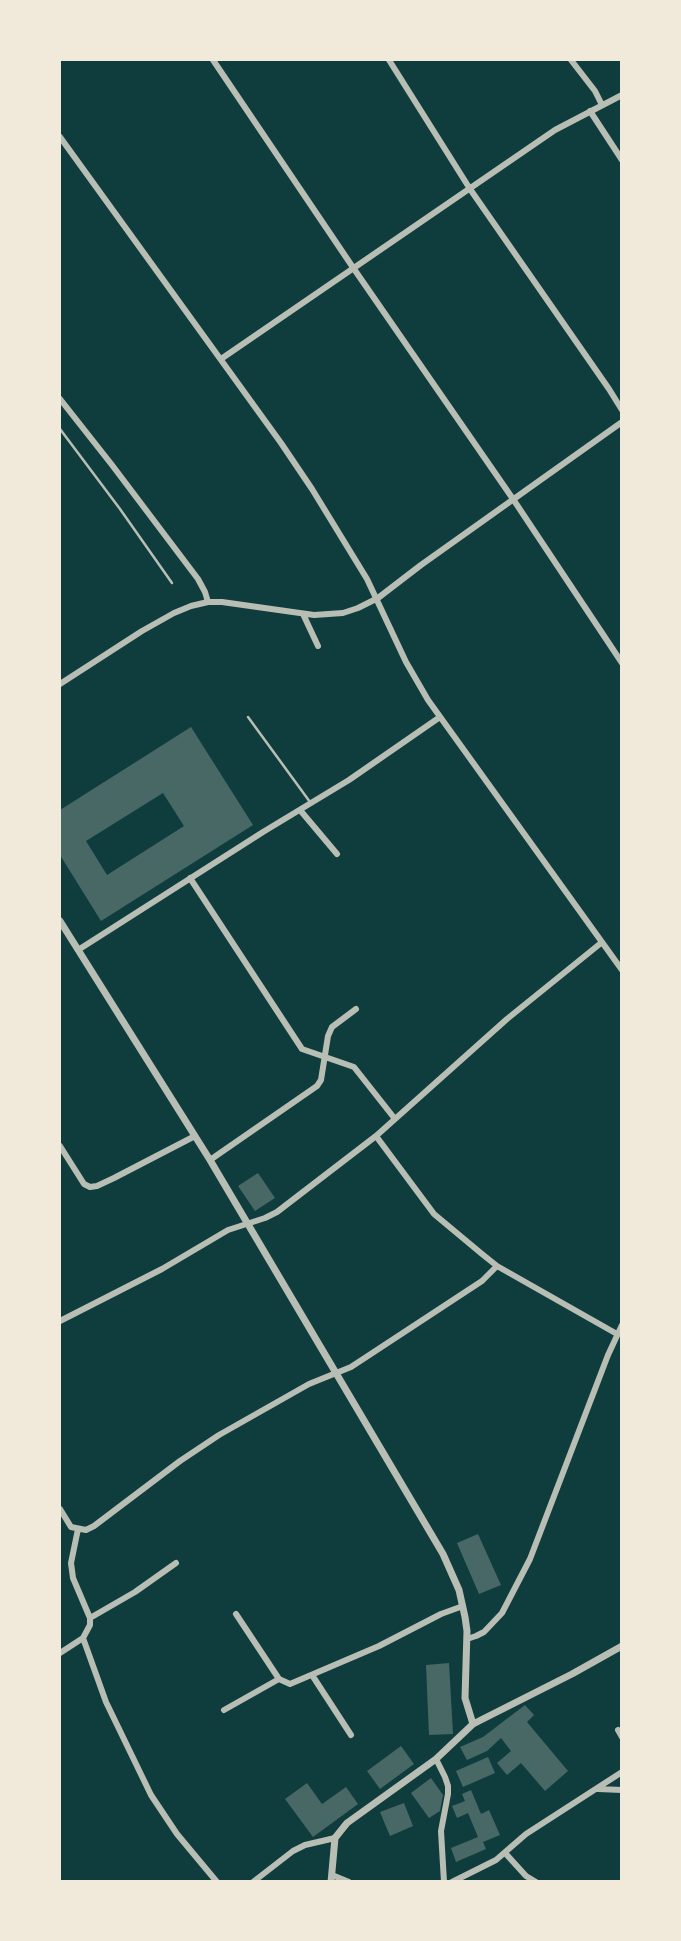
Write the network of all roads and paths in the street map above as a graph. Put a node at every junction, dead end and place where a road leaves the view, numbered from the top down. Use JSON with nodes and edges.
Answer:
{"nodes":[{"id":1,"x":213,"y":60,"type":"edge"},
{"id":2,"x":389,"y":60,"type":"edge"},
{"id":3,"x":571,"y":60,"type":"edge"},
{"id":4,"x":621,"y":94,"type":"edge"},
{"id":5,"x":602,"y":105,"type":"junction"},
{"id":6,"x":590,"y":111,"type":"junction"},
{"id":7,"x":60,"y":137,"type":"edge"},
{"id":8,"x":621,"y":160,"type":"edge"},
{"id":9,"x":470,"y":189,"type":"junction"},
{"id":10,"x":354,"y":269,"type":"junction"},
{"id":11,"x":220,"y":359,"type":"junction"},
{"id":12,"x":60,"y":399,"type":"edge"},
{"id":13,"x":621,"y":410,"type":"edge"},
{"id":14,"x":621,"y":422,"type":"edge"},
{"id":15,"x":60,"y":429,"type":"edge"},
{"id":16,"x":513,"y":499,"type":"junction"},
{"id":17,"x":172,"y":583,"type":"dead end"},
{"id":18,"x":377,"y":598,"type":"junction"},
{"id":19,"x":208,"y":603,"type":"junction"},
{"id":20,"x":303,"y":614,"type":"junction"},
{"id":21,"x":318,"y":646,"type":"dead end"},
{"id":22,"x":621,"y":663,"type":"edge"},
{"id":23,"x":60,"y":684,"type":"edge"},
{"id":24,"x":248,"y":717,"type":"dead end"},
{"id":25,"x":440,"y":717,"type":"junction"},
{"id":26,"x":311,"y":804,"type":"junction"},
{"id":27,"x":300,"y":810,"type":"junction"},
{"id":28,"x":337,"y":854,"type":"dead end"},
{"id":29,"x":190,"y":878,"type":"junction"},
{"id":30,"x":60,"y":921,"type":"edge"},
{"id":31,"x":601,"y":943,"type":"junction"},
{"id":32,"x":78,"y":950,"type":"junction"},
{"id":33,"x":621,"y":970,"type":"edge"},
{"id":34,"x":356,"y":1009,"type":"dead end"},
{"id":35,"x":326,"y":1058,"type":"junction"},
{"id":36,"x":395,"y":1119,"type":"junction"},
{"id":37,"x":195,"y":1136,"type":"junction"},
{"id":38,"x":376,"y":1136,"type":"junction"},
{"id":39,"x":60,"y":1146,"type":"edge"},
{"id":40,"x":210,"y":1160,"type":"junction"},
{"id":41,"x":246,"y":1224,"type":"junction"},
{"id":42,"x":497,"y":1266,"type":"junction"},
{"id":43,"x":60,"y":1321,"type":"edge"},
{"id":44,"x":621,"y":1325,"type":"edge"},
{"id":45,"x":617,"y":1334,"type":"junction"},
{"id":46,"x":337,"y":1373,"type":"junction"},
{"id":47,"x":60,"y":1509,"type":"edge"},
{"id":48,"x":78,"y":1529,"type":"junction"},
{"id":49,"x":176,"y":1563,"type":"dead end"},
{"id":50,"x":463,"y":1606,"type":"junction"},
{"id":51,"x":236,"y":1614,"type":"dead end"},
{"id":52,"x":90,"y":1618,"type":"junction"},
{"id":53,"x":83,"y":1639,"type":"junction"},
{"id":54,"x":467,"y":1639,"type":"junction"},
{"id":55,"x":621,"y":1646,"type":"edge"},
{"id":56,"x":60,"y":1653,"type":"edge"},
{"id":57,"x":312,"y":1675,"type":"junction"},
{"id":58,"x":279,"y":1679,"type":"junction"},
{"id":59,"x":224,"y":1710,"type":"dead end"},
{"id":60,"x":473,"y":1724,"type":"junction"},
{"id":61,"x":618,"y":1730,"type":"dead end"},
{"id":62,"x":351,"y":1735,"type":"dead end"},
{"id":63,"x":621,"y":1737,"type":"edge"},
{"id":64,"x":436,"y":1759,"type":"junction"},
{"id":65,"x":621,"y":1772,"type":"edge"},
{"id":66,"x":596,"y":1789,"type":"junction"},
{"id":67,"x":621,"y":1790,"type":"edge"},
{"id":68,"x":335,"y":1838,"type":"junction"},
{"id":69,"x":506,"y":1854,"type":"junction"},
{"id":70,"x":331,"y":1878,"type":"edge"},
{"id":71,"x":217,"y":1881,"type":"edge"},
{"id":72,"x":253,"y":1881,"type":"edge"},
{"id":73,"x":349,"y":1881,"type":"edge"},
{"id":74,"x":444,"y":1881,"type":"edge"},
{"id":75,"x":452,"y":1881,"type":"edge"},
{"id":76,"x":536,"y":1881,"type":"edge"}],
"edges":[{"from":1,"to":10,"type":"street"},
{"from":2,"to":9,"type":"street"},
{"from":3,"to":5,"type":"street"},
{"from":4,"to":5,"type":"street"},
{"from":5,"to":6,"type":"street"},
{"from":6,"to":8,"type":"street"},
{"from":6,"to":9,"type":"street"},
{"from":7,"to":11,"type":"street"},
{"from":9,"to":10,"type":"street"},
{"from":9,"to":13,"type":"street"},
{"from":10,"to":11,"type":"street"},
{"from":10,"to":16,"type":"street"},
{"from":11,"to":18,"type":"street"},
{"from":12,"to":19,"type":"street"},
{"from":14,"to":16,"type":"street"},
{"from":15,"to":17,"type":"lane"},
{"from":16,"to":18,"type":"street"},
{"from":16,"to":22,"type":"street"},
{"from":18,"to":20,"type":"street"},
{"from":18,"to":25,"type":"street"},
{"from":19,"to":20,"type":"street"},
{"from":19,"to":23,"type":"street"},
{"from":20,"to":21,"type":"street"},
{"from":24,"to":26,"type":"lane"},
{"from":25,"to":26,"type":"street"},
{"from":25,"to":31,"type":"street"},
{"from":26,"to":27,"type":"street"},
{"from":27,"to":28,"type":"street"},
{"from":27,"to":29,"type":"street"},
{"from":29,"to":32,"type":"street"},
{"from":29,"to":35,"type":"street"},
{"from":30,"to":32,"type":"street"},
{"from":31,"to":33,"type":"street"},
{"from":31,"to":36,"type":"street"},
{"from":32,"to":37,"type":"street"},
{"from":34,"to":35,"type":"street"},
{"from":35,"to":36,"type":"street"},
{"from":35,"to":40,"type":"street"},
{"from":36,"to":38,"type":"street"},
{"from":37,"to":39,"type":"street"},
{"from":37,"to":40,"type":"street"},
{"from":38,"to":41,"type":"street"},
{"from":38,"to":42,"type":"street"},
{"from":40,"to":41,"type":"street"},
{"from":41,"to":43,"type":"street"},
{"from":41,"to":46,"type":"street"},
{"from":42,"to":45,"type":"street"},
{"from":42,"to":46,"type":"street"},
{"from":44,"to":45,"type":"street"},
{"from":45,"to":54,"type":"street"},
{"from":46,"to":48,"type":"street"},
{"from":46,"to":50,"type":"street"},
{"from":47,"to":48,"type":"street"},
{"from":48,"to":52,"type":"street"},
{"from":49,"to":52,"type":"street"},
{"from":50,"to":54,"type":"street"},
{"from":50,"to":57,"type":"street"},
{"from":51,"to":58,"type":"street"},
{"from":52,"to":53,"type":"street"},
{"from":53,"to":56,"type":"street"},
{"from":53,"to":71,"type":"street"},
{"from":54,"to":60,"type":"street"},
{"from":55,"to":60,"type":"street"},
{"from":57,"to":58,"type":"street"},
{"from":57,"to":62,"type":"street"},
{"from":58,"to":59,"type":"street"},
{"from":60,"to":64,"type":"street"},
{"from":61,"to":63,"type":"street"},
{"from":64,"to":68,"type":"street"},
{"from":64,"to":74,"type":"street"},
{"from":65,"to":66,"type":"street"},
{"from":66,"to":67,"type":"street"},
{"from":66,"to":69,"type":"street"},
{"from":68,"to":70,"type":"street"},
{"from":68,"to":72,"type":"street"},
{"from":69,"to":75,"type":"street"},
{"from":69,"to":76,"type":"street"},
{"from":70,"to":73,"type":"street"}]}
